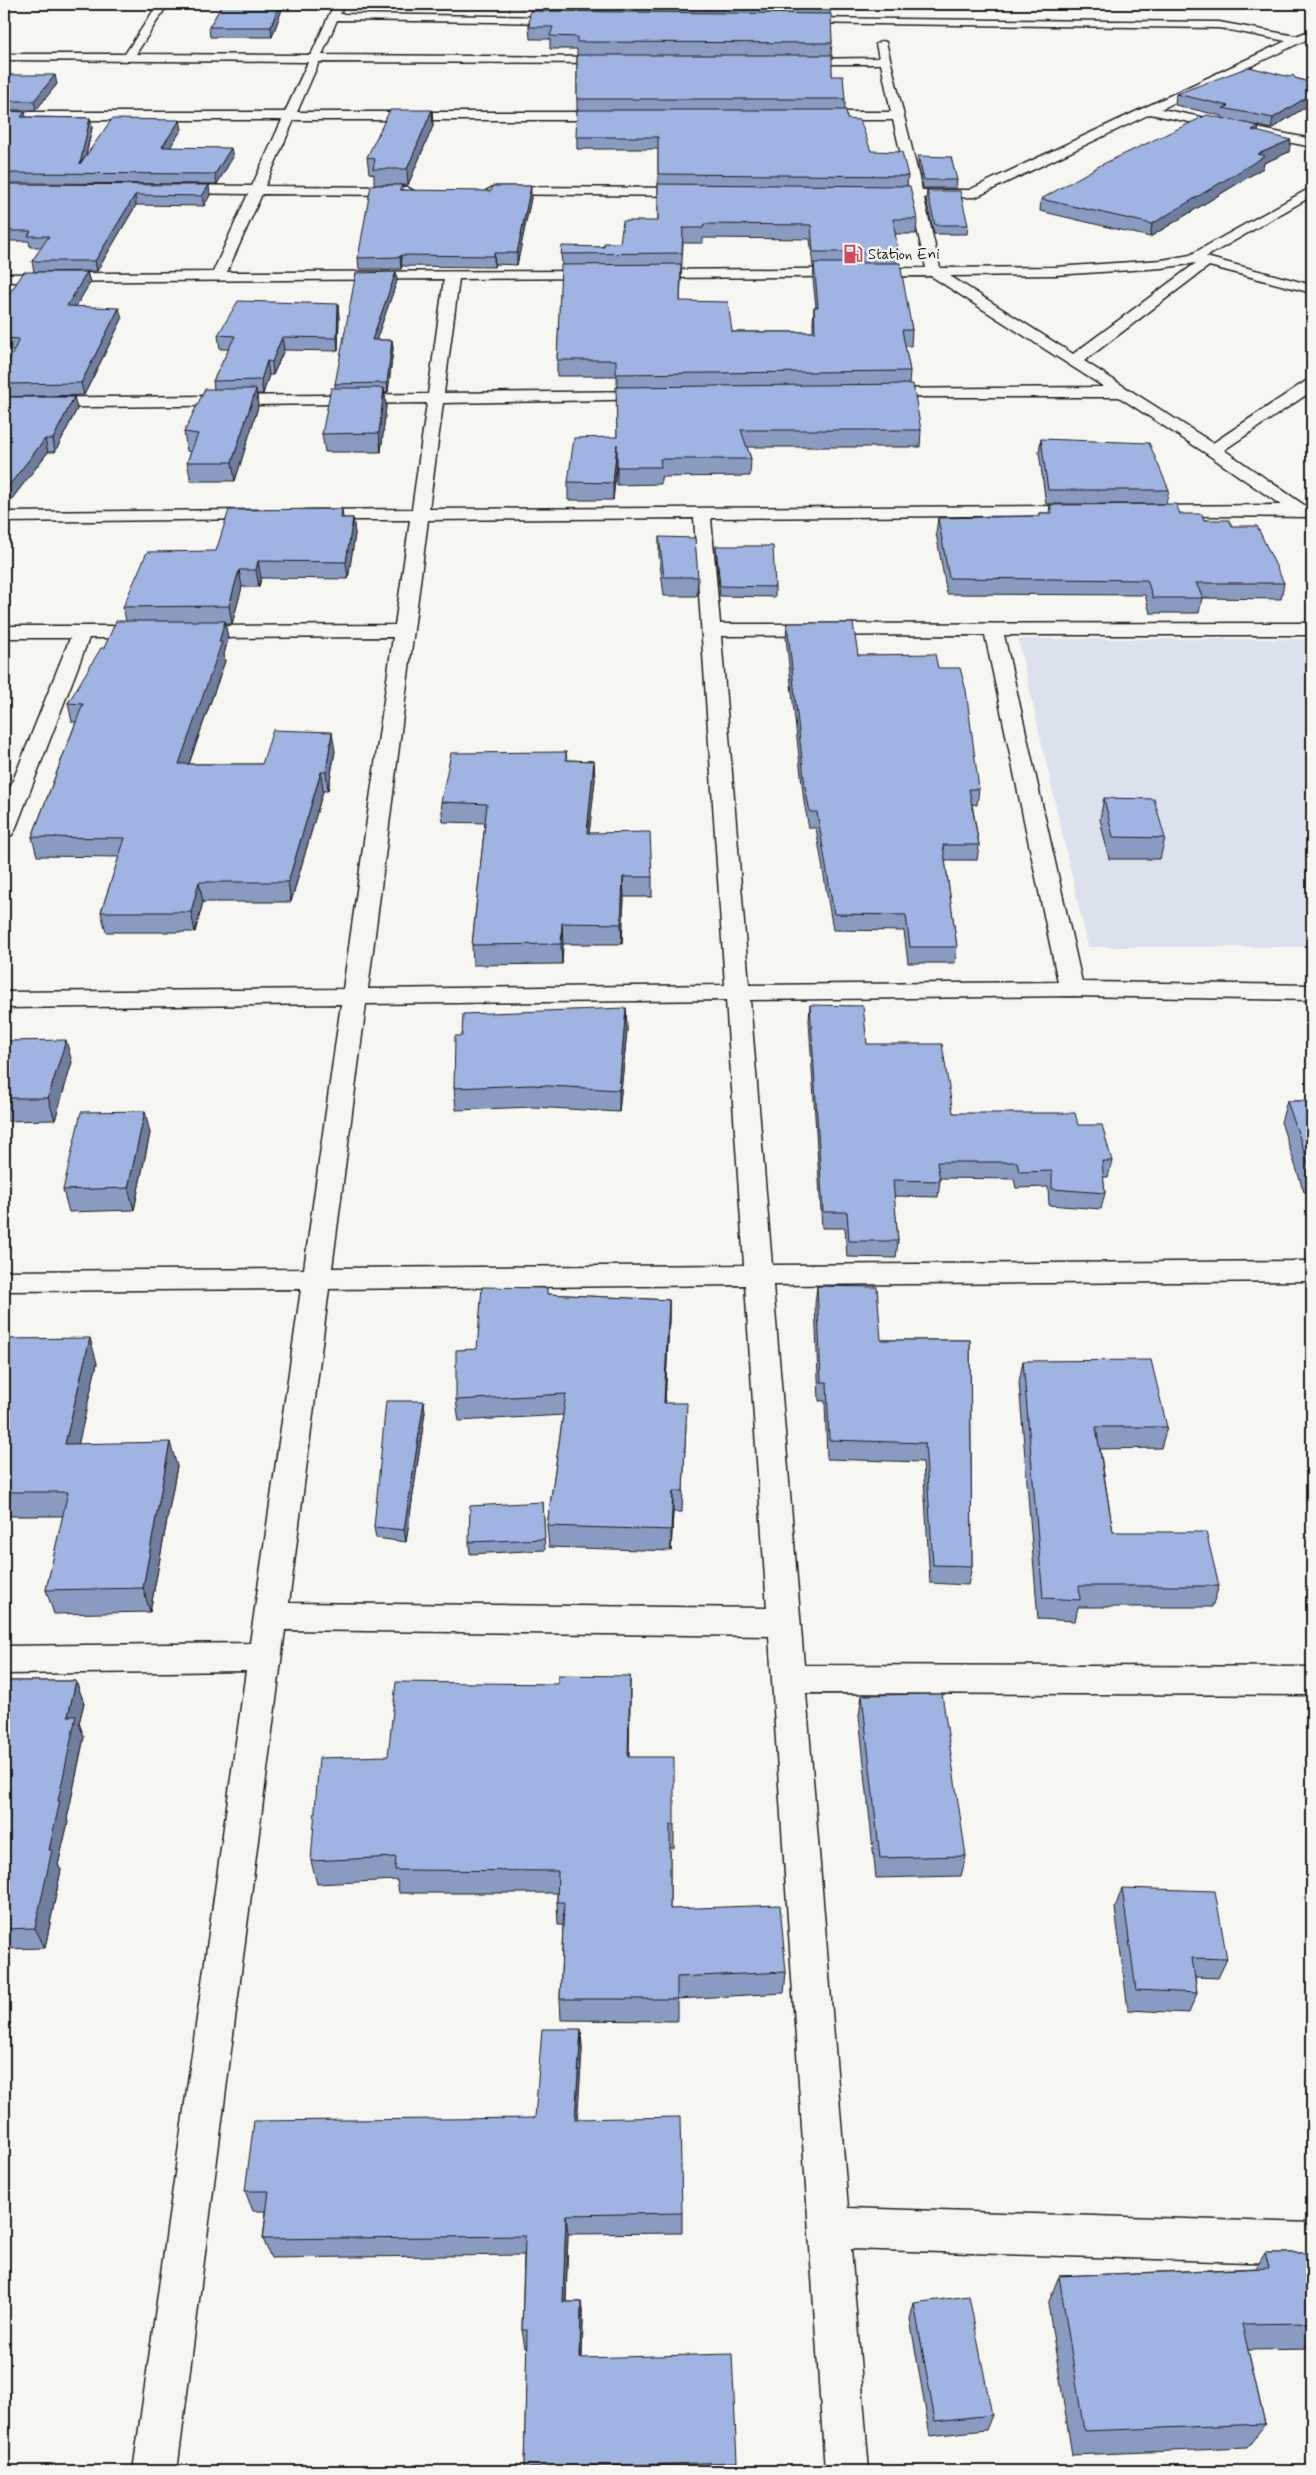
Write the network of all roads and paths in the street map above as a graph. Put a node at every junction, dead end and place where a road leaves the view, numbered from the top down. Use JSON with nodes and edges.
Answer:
{"nodes":[{"id":1,"x":163,"y":4,"type":"edge"},
{"id":2,"x":339,"y":4,"type":"edge"},
{"id":3,"x":333,"y":17,"type":"junction"},
{"id":4,"x":876,"y":17,"type":"junction"},
{"id":5,"x":580,"y":20,"type":"edge"},
{"id":6,"x":788,"y":21,"type":"edge"},
{"id":7,"x":1312,"y":33,"type":"edge"},
{"id":8,"x":1297,"y":40,"type":"junction"},
{"id":9,"x":4,"y":57,"type":"edge"},
{"id":10,"x":129,"y":57,"type":"junction"},
{"id":11,"x":315,"y":58,"type":"junction"},
{"id":12,"x":629,"y":60,"type":"edge"},
{"id":13,"x":787,"y":61,"type":"edge"},
{"id":14,"x":886,"y":61,"type":"junction"},
{"id":15,"x":1147,"y":110,"type":"junction"},
{"id":16,"x":4,"y":116,"type":"edge"},
{"id":17,"x":629,"y":116,"type":"edge"},
{"id":18,"x":799,"y":116,"type":"edge"},
{"id":19,"x":898,"y":116,"type":"junction"},
{"id":20,"x":289,"y":117,"type":"junction"},
{"id":21,"x":1312,"y":144,"type":"edge"},
{"id":22,"x":160,"y":189,"type":"edge"},
{"id":23,"x":257,"y":190,"type":"junction"},
{"id":24,"x":417,"y":191,"type":"edge"},
{"id":25,"x":477,"y":191,"type":"edge"},
{"id":26,"x":1312,"y":191,"type":"edge"},
{"id":27,"x":707,"y":192,"type":"edge"},
{"id":28,"x":856,"y":193,"type":"edge"},
{"id":29,"x":916,"y":194,"type":"junction"},
{"id":30,"x":1201,"y":259,"type":"junction"},
{"id":31,"x":934,"y":272,"type":"junction"},
{"id":32,"x":610,"y":274,"type":"edge"},
{"id":33,"x":629,"y":274,"type":"edge"},
{"id":34,"x":452,"y":275,"type":"junction"},
{"id":35,"x":218,"y":277,"type":"junction"},
{"id":36,"x":4,"y":278,"type":"edge"},
{"id":37,"x":1312,"y":288,"type":"edge"},
{"id":38,"x":1073,"y":361,"type":"junction"},
{"id":39,"x":1312,"y":384,"type":"edge"},
{"id":40,"x":1122,"y":392,"type":"junction"},
{"id":41,"x":863,"y":394,"type":"edge"},
{"id":42,"x":674,"y":396,"type":"edge"},
{"id":43,"x":436,"y":398,"type":"junction"},
{"id":44,"x":4,"y":403,"type":"edge"},
{"id":45,"x":1213,"y":450,"type":"junction"},
{"id":46,"x":1101,"y":511,"type":"edge"},
{"id":47,"x":1121,"y":511,"type":"edge"},
{"id":48,"x":702,"y":513,"type":"junction"},
{"id":49,"x":420,"y":514,"type":"junction"},
{"id":50,"x":1306,"y":514,"type":"edge"},
{"id":51,"x":4,"y":516,"type":"edge"},
{"id":52,"x":1312,"y":629,"type":"edge"},
{"id":53,"x":711,"y":630,"type":"junction"},
{"id":54,"x":994,"y":630,"type":"junction"},
{"id":55,"x":404,"y":631,"type":"junction"},
{"id":56,"x":4,"y":632,"type":"edge"},
{"id":57,"x":82,"y":632,"type":"junction"},
{"id":58,"x":4,"y":830,"type":"edge"},
{"id":59,"x":1072,"y":989,"type":"junction"},
{"id":60,"x":739,"y":992,"type":"junction"},
{"id":61,"x":1312,"y":993,"type":"edge"},
{"id":62,"x":355,"y":997,"type":"junction"},
{"id":63,"x":4,"y":1000,"type":"edge"},
{"id":64,"x":1312,"y":1271,"type":"edge"},
{"id":65,"x":759,"y":1275,"type":"junction"},
{"id":66,"x":317,"y":1279,"type":"junction"},
{"id":67,"x":4,"y":1281,"type":"edge"},
{"id":68,"x":271,"y":1616,"type":"junction"},
{"id":69,"x":784,"y":1622,"type":"junction"},
{"id":70,"x":266,"y":1657,"type":"junction"},
{"id":71,"x":4,"y":1660,"type":"edge"},
{"id":72,"x":789,"y":1679,"type":"junction"},
{"id":73,"x":1312,"y":1681,"type":"edge"},
{"id":74,"x":829,"y":2228,"type":"junction"},
{"id":75,"x":1312,"y":2243,"type":"edge"},
{"id":76,"x":155,"y":2471,"type":"edge"},
{"id":77,"x":847,"y":2471,"type":"edge"}],
"edges":[{"from":1,"to":10,"type":"street"},
{"from":2,"to":3,"type":"street"},
{"from":3,"to":5,"type":"street"},
{"from":3,"to":11,"type":"street"},
{"from":4,"to":6,"type":"street"},
{"from":4,"to":8,"type":"street"},
{"from":4,"to":14,"type":"street"},
{"from":7,"to":8,"type":"street"},
{"from":8,"to":15,"type":"street"},
{"from":9,"to":10,"type":"street"},
{"from":10,"to":11,"type":"street"},
{"from":11,"to":12,"type":"street"},
{"from":11,"to":20,"type":"street"},
{"from":13,"to":14,"type":"street"},
{"from":14,"to":19,"type":"street"},
{"from":15,"to":21,"type":"street"},
{"from":15,"to":29,"type":"street"},
{"from":16,"to":20,"type":"street"},
{"from":17,"to":20,"type":"street"},
{"from":18,"to":19,"type":"street"},
{"from":19,"to":29,"type":"street"},
{"from":20,"to":23,"type":"street"},
{"from":22,"to":23,"type":"street"},
{"from":23,"to":24,"type":"street"},
{"from":23,"to":35,"type":"street"},
{"from":25,"to":27,"type":"street"},
{"from":26,"to":30,"type":"street"},
{"from":28,"to":29,"type":"street"},
{"from":29,"to":31,"type":"street"},
{"from":30,"to":31,"type":"street"},
{"from":30,"to":37,"type":"street"},
{"from":30,"to":38,"type":"street"},
{"from":31,"to":33,"type":"street"},
{"from":31,"to":38,"type":"street"},
{"from":32,"to":34,"type":"street"},
{"from":34,"to":35,"type":"street"},
{"from":34,"to":43,"type":"street"},
{"from":35,"to":36,"type":"street"},
{"from":38,"to":40,"type":"street"},
{"from":39,"to":45,"type":"street"},
{"from":40,"to":41,"type":"street"},
{"from":40,"to":45,"type":"street"},
{"from":42,"to":43,"type":"street"},
{"from":43,"to":44,"type":"street"},
{"from":43,"to":49,"type":"street"},
{"from":45,"to":50,"type":"street"},
{"from":46,"to":48,"type":"street"},
{"from":47,"to":50,"type":"street"},
{"from":48,"to":49,"type":"street"},
{"from":48,"to":53,"type":"street"},
{"from":49,"to":51,"type":"street"},
{"from":49,"to":55,"type":"street"},
{"from":52,"to":54,"type":"street"},
{"from":53,"to":54,"type":"street"},
{"from":53,"to":60,"type":"street"},
{"from":54,"to":59,"type":"street"},
{"from":55,"to":57,"type":"street"},
{"from":55,"to":62,"type":"street"},
{"from":56,"to":57,"type":"street"},
{"from":57,"to":58,"type":"street"},
{"from":59,"to":60,"type":"street"},
{"from":59,"to":61,"type":"street"},
{"from":60,"to":62,"type":"street"},
{"from":60,"to":65,"type":"street"},
{"from":62,"to":63,"type":"street"},
{"from":62,"to":66,"type":"street"},
{"from":64,"to":65,"type":"street"},
{"from":65,"to":66,"type":"street"},
{"from":65,"to":69,"type":"street"},
{"from":66,"to":67,"type":"street"},
{"from":66,"to":68,"type":"street"},
{"from":68,"to":69,"type":"street"},
{"from":68,"to":70,"type":"street"},
{"from":69,"to":72,"type":"street"},
{"from":70,"to":71,"type":"street"},
{"from":70,"to":76,"type":"street"},
{"from":72,"to":73,"type":"street"},
{"from":72,"to":74,"type":"street"},
{"from":74,"to":75,"type":"street"},
{"from":74,"to":77,"type":"street"}]}
